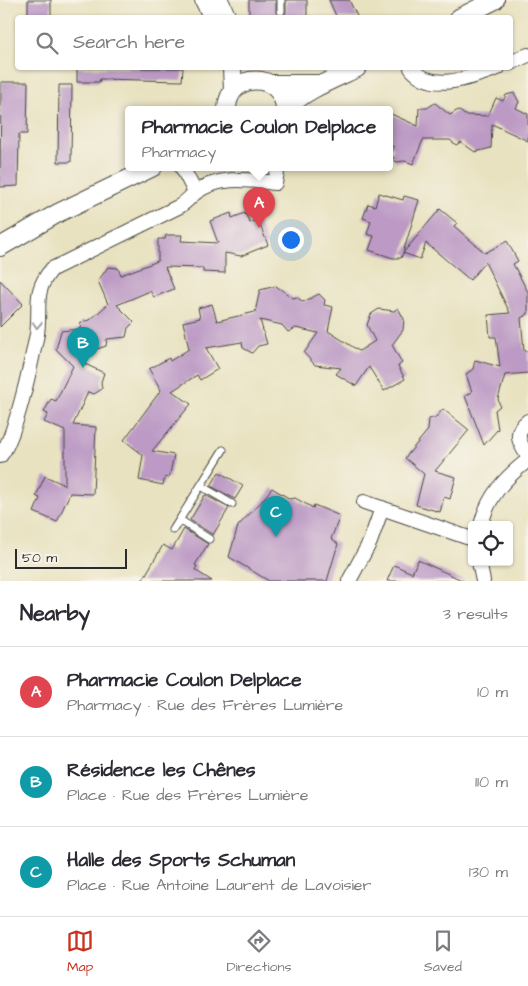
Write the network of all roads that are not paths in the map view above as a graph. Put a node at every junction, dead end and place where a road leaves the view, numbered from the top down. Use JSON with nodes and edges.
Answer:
{"nodes":[{"id":1,"x":204,"y":0,"type":"edge"},
{"id":2,"x":219,"y":0,"type":"edge"},
{"id":3,"x":281,"y":0,"type":"edge"},
{"id":4,"x":495,"y":0,"type":"edge"},
{"id":5,"x":281,"y":11,"type":"dead end"},
{"id":6,"x":212,"y":15,"type":"edge"},
{"id":7,"x":226,"y":15,"type":"edge"},
{"id":8,"x":465,"y":15,"type":"edge"},
{"id":9,"x":528,"y":55,"type":"edge"},
{"id":10,"x":513,"y":61,"type":"edge"},
{"id":11,"x":232,"y":70,"type":"edge"},
{"id":12,"x":353,"y":70,"type":"edge"},
{"id":13,"x":413,"y":70,"type":"edge"},
{"id":14,"x":491,"y":70,"type":"edge"},
{"id":15,"x":262,"y":77,"type":"edge"},
{"id":16,"x":326,"y":82,"type":"junction"},
{"id":17,"x":233,"y":90,"type":"junction"},
{"id":18,"x":227,"y":106,"type":"edge"},
{"id":19,"x":285,"y":106,"type":"edge"},
{"id":20,"x":290,"y":106,"type":"edge"},
{"id":21,"x":145,"y":171,"type":"edge"},
{"id":22,"x":184,"y":171,"type":"edge"},
{"id":23,"x":278,"y":171,"type":"edge"},
{"id":24,"x":196,"y":192,"type":"junction"},
{"id":25,"x":0,"y":247,"type":"edge"},
{"id":26,"x":528,"y":421,"type":"edge"},
{"id":27,"x":222,"y":450,"type":"dead end"},
{"id":28,"x":0,"y":456,"type":"edge"},
{"id":29,"x":528,"y":458,"type":"edge"},
{"id":30,"x":201,"y":486,"type":"junction"},
{"id":31,"x":364,"y":502,"type":"dead end"},
{"id":32,"x":232,"y":504,"type":"dead end"},
{"id":33,"x":382,"y":508,"type":"junction"},
{"id":34,"x":180,"y":520,"type":"junction"},
{"id":35,"x":482,"y":521,"type":"edge"},
{"id":36,"x":173,"y":530,"type":"dead end"},
{"id":37,"x":468,"y":538,"type":"edge"},
{"id":38,"x":210,"y":539,"type":"dead end"},
{"id":39,"x":480,"y":566,"type":"edge"},
{"id":40,"x":349,"y":581,"type":"edge"},
{"id":41,"x":483,"y":581,"type":"edge"}],
"edges":[{"from":1,"to":6,"type":"street"},
{"from":2,"to":7,"type":"street"},
{"from":3,"to":5,"type":"lane"},
{"from":4,"to":8,"type":"street"},
{"from":9,"to":10,"type":"street"},
{"from":11,"to":17,"type":"street"},
{"from":12,"to":16,"type":"street"},
{"from":13,"to":14,"type":"street"},
{"from":15,"to":16,"type":"street"},
{"from":15,"to":17,"type":"street"},
{"from":15,"to":19,"type":"street"},
{"from":16,"to":20,"type":"street"},
{"from":17,"to":18,"type":"street"},
{"from":21,"to":25,"type":"street"},
{"from":22,"to":24,"type":"street"},
{"from":23,"to":24,"type":"street"},
{"from":24,"to":28,"type":"street","one_way":true},
{"from":26,"to":29,"type":"street"},
{"from":27,"to":30,"type":"lane"},
{"from":29,"to":35,"type":"street"},
{"from":30,"to":32,"type":"lane"},
{"from":30,"to":34,"type":"lane"},
{"from":31,"to":33,"type":"street"},
{"from":33,"to":37,"type":"street"},
{"from":33,"to":40,"type":"street"},
{"from":34,"to":36,"type":"lane"},
{"from":34,"to":38,"type":"lane"},
{"from":39,"to":41,"type":"street"}]}
